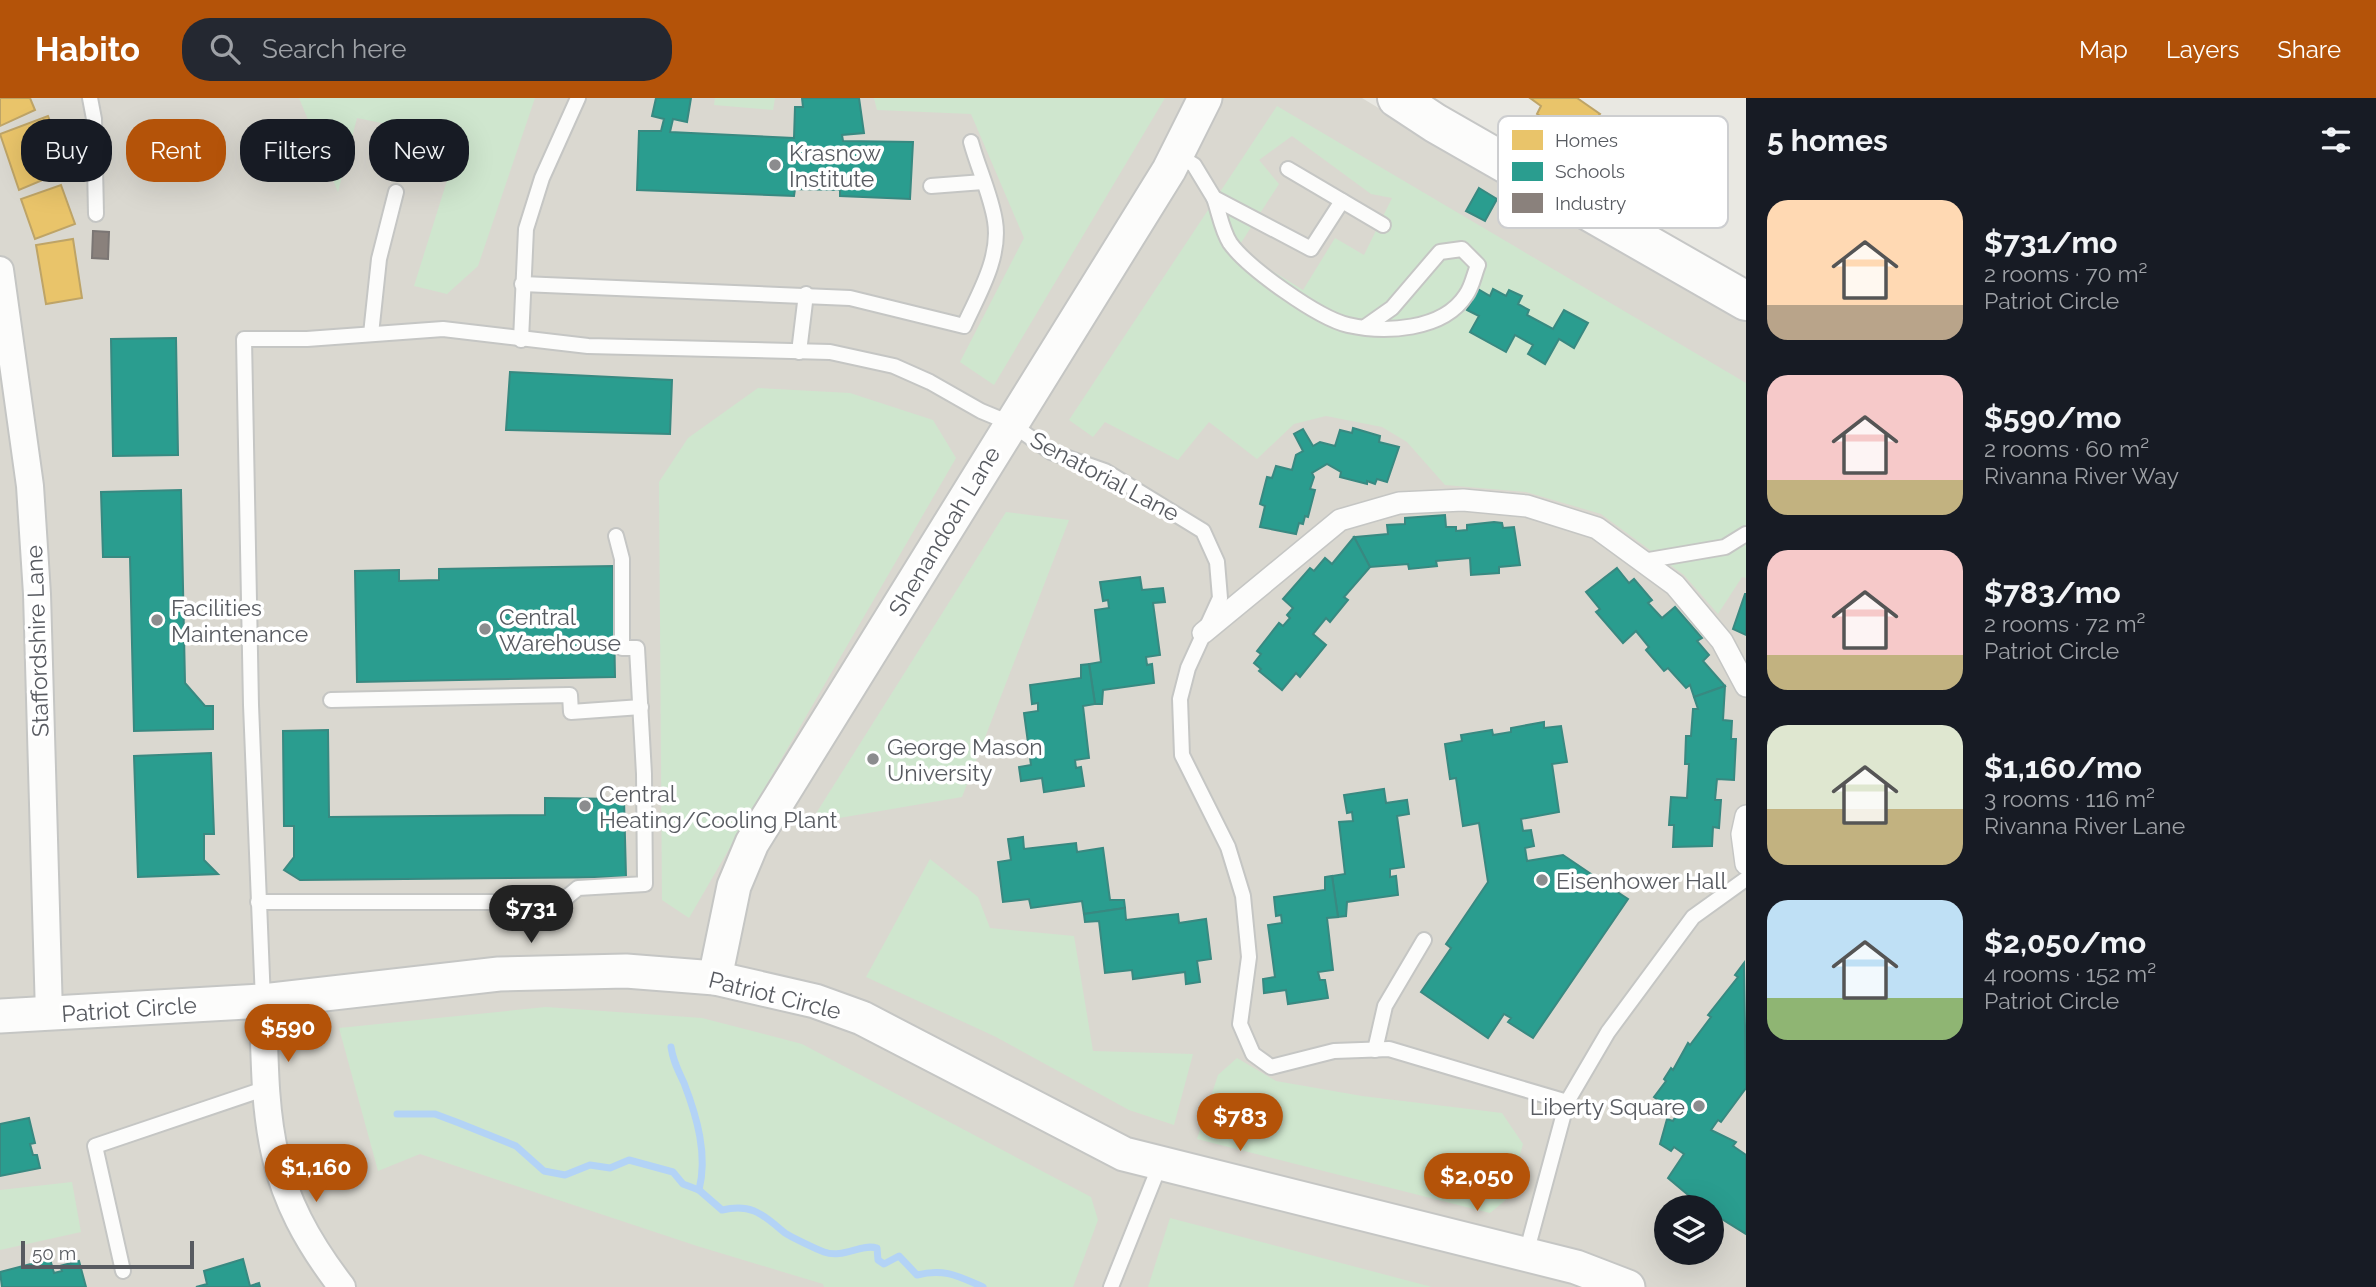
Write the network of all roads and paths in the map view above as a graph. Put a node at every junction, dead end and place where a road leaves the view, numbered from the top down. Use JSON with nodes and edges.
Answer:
{"nodes":[{"id":1,"x":90,"y":98,"type":"edge"},
{"id":2,"x":578,"y":98,"type":"edge"},
{"id":3,"x":1205,"y":98,"type":"edge"},
{"id":4,"x":1397,"y":98,"type":"edge"},
{"id":5,"x":971,"y":142,"type":"dead end"},
{"id":6,"x":1177,"y":155,"type":"junction"},
{"id":7,"x":1498,"y":159,"type":"edge"},
{"id":8,"x":1288,"y":169,"type":"dead end"},
{"id":9,"x":983,"y":182,"type":"junction"},
{"id":10,"x":931,"y":186,"type":"dead end"},
{"id":11,"x":396,"y":192,"type":"dead end"},
{"id":12,"x":1214,"y":198,"type":"junction"},
{"id":13,"x":1342,"y":201,"type":"junction"},
{"id":14,"x":96,"y":214,"type":"dead end"},
{"id":15,"x":1383,"y":225,"type":"dead end"},
{"id":16,"x":1618,"y":228,"type":"edge"},
{"id":17,"x":0,"y":270,"type":"edge"},
{"id":18,"x":522,"y":284,"type":"junction"},
{"id":19,"x":806,"y":294,"type":"junction"},
{"id":20,"x":1746,"y":301,"type":"edge"},
{"id":21,"x":1365,"y":327,"type":"junction"},
{"id":22,"x":371,"y":334,"type":"junction"},
{"id":23,"x":521,"y":340,"type":"junction"},
{"id":24,"x":799,"y":352,"type":"junction"},
{"id":25,"x":1010,"y":423,"type":"junction"},
{"id":26,"x":1746,"y":534,"type":"edge"},
{"id":27,"x":616,"y":536,"type":"dead end"},
{"id":28,"x":1643,"y":561,"type":"junction"},
{"id":29,"x":1203,"y":634,"type":"junction"},
{"id":30,"x":1746,"y":686,"type":"edge"},
{"id":31,"x":331,"y":700,"type":"dead end"},
{"id":32,"x":641,"y":707,"type":"junction"},
{"id":33,"x":1746,"y":816,"type":"edge"},
{"id":34,"x":1746,"y":864,"type":"edge"},
{"id":35,"x":1746,"y":879,"type":"edge"},
{"id":36,"x":258,"y":902,"type":"junction"},
{"id":37,"x":1424,"y":940,"type":"dead end"},
{"id":38,"x":715,"y":978,"type":"junction"},
{"id":39,"x":263,"y":1000,"type":"junction"},
{"id":40,"x":49,"y":1014,"type":"junction"},
{"id":41,"x":0,"y":1016,"type":"edge"},
{"id":42,"x":1375,"y":1050,"type":"junction"},
{"id":43,"x":264,"y":1089,"type":"junction"},
{"id":44,"x":1567,"y":1102,"type":"junction"},
{"id":45,"x":1161,"y":1162,"type":"junction"},
{"id":46,"x":1526,"y":1254,"type":"junction"},
{"id":47,"x":123,"y":1270,"type":"dead end"},
{"id":48,"x":342,"y":1287,"type":"edge"},
{"id":49,"x":1111,"y":1287,"type":"edge"},
{"id":50,"x":1628,"y":1287,"type":"edge"}],
"edges":[{"from":1,"to":14,"type":"lane"},
{"from":2,"to":18,"type":"lane"},
{"from":3,"to":6,"type":"street","name":"Shenandoah Lane"},
{"from":4,"to":7,"type":"main road"},
{"from":5,"to":9,"type":"lane"},
{"from":6,"to":12,"type":"lane"},
{"from":6,"to":25,"type":"street","name":"Shenandoah Lane"},
{"from":8,"to":13,"type":"lane"},
{"from":9,"to":10,"type":"lane"},
{"from":9,"to":19,"type":"lane"},
{"from":11,"to":22,"type":"lane"},
{"from":12,"to":13,"type":"lane"},
{"from":12,"to":21,"type":"lane"},
{"from":13,"to":15,"type":"lane"},
{"from":16,"to":20,"type":"main road"},
{"from":17,"to":40,"type":"street","name":"Staffordshire Lane"},
{"from":18,"to":19,"type":"lane"},
{"from":18,"to":23,"type":"lane"},
{"from":19,"to":24,"type":"lane"},
{"from":21,"to":21,"type":"lane"},
{"from":22,"to":23,"type":"lane","name":"Senatorial Lane"},
{"from":22,"to":36,"type":"lane","name":"Senatorial Lane"},
{"from":23,"to":24,"type":"lane","name":"Senatorial Lane"},
{"from":24,"to":25,"type":"lane","name":"Senatorial Lane"},
{"from":25,"to":29,"type":"lane","name":"Senatorial Lane"},
{"from":25,"to":38,"type":"street","name":"Shenandoah Lane"},
{"from":26,"to":28,"type":"lane"},
{"from":27,"to":32,"type":"lane"},
{"from":28,"to":29,"type":"street"},
{"from":28,"to":30,"type":"street"},
{"from":29,"to":42,"type":"lane","name":"Senatorial Lane"},
{"from":31,"to":32,"type":"lane"},
{"from":32,"to":36,"type":"lane"},
{"from":33,"to":34,"type":"street"},
{"from":35,"to":44,"type":"lane"},
{"from":36,"to":39,"type":"lane"},
{"from":37,"to":42,"type":"lane"},
{"from":38,"to":39,"type":"street","name":"Patriot Circle"},
{"from":38,"to":45,"type":"street","name":"Patriot Circle"},
{"from":39,"to":40,"type":"street","name":"Patriot Circle"},
{"from":39,"to":43,"type":"street"},
{"from":40,"to":41,"type":"street","name":"Patriot Circle"},
{"from":42,"to":44,"type":"lane","name":"Senatorial Lane"},
{"from":43,"to":47,"type":"lane"},
{"from":43,"to":48,"type":"street"},
{"from":44,"to":46,"type":"lane"},
{"from":45,"to":46,"type":"street","name":"Patriot Circle"},
{"from":45,"to":49,"type":"lane"},
{"from":46,"to":50,"type":"street","name":"Patriot Circle"}]}
